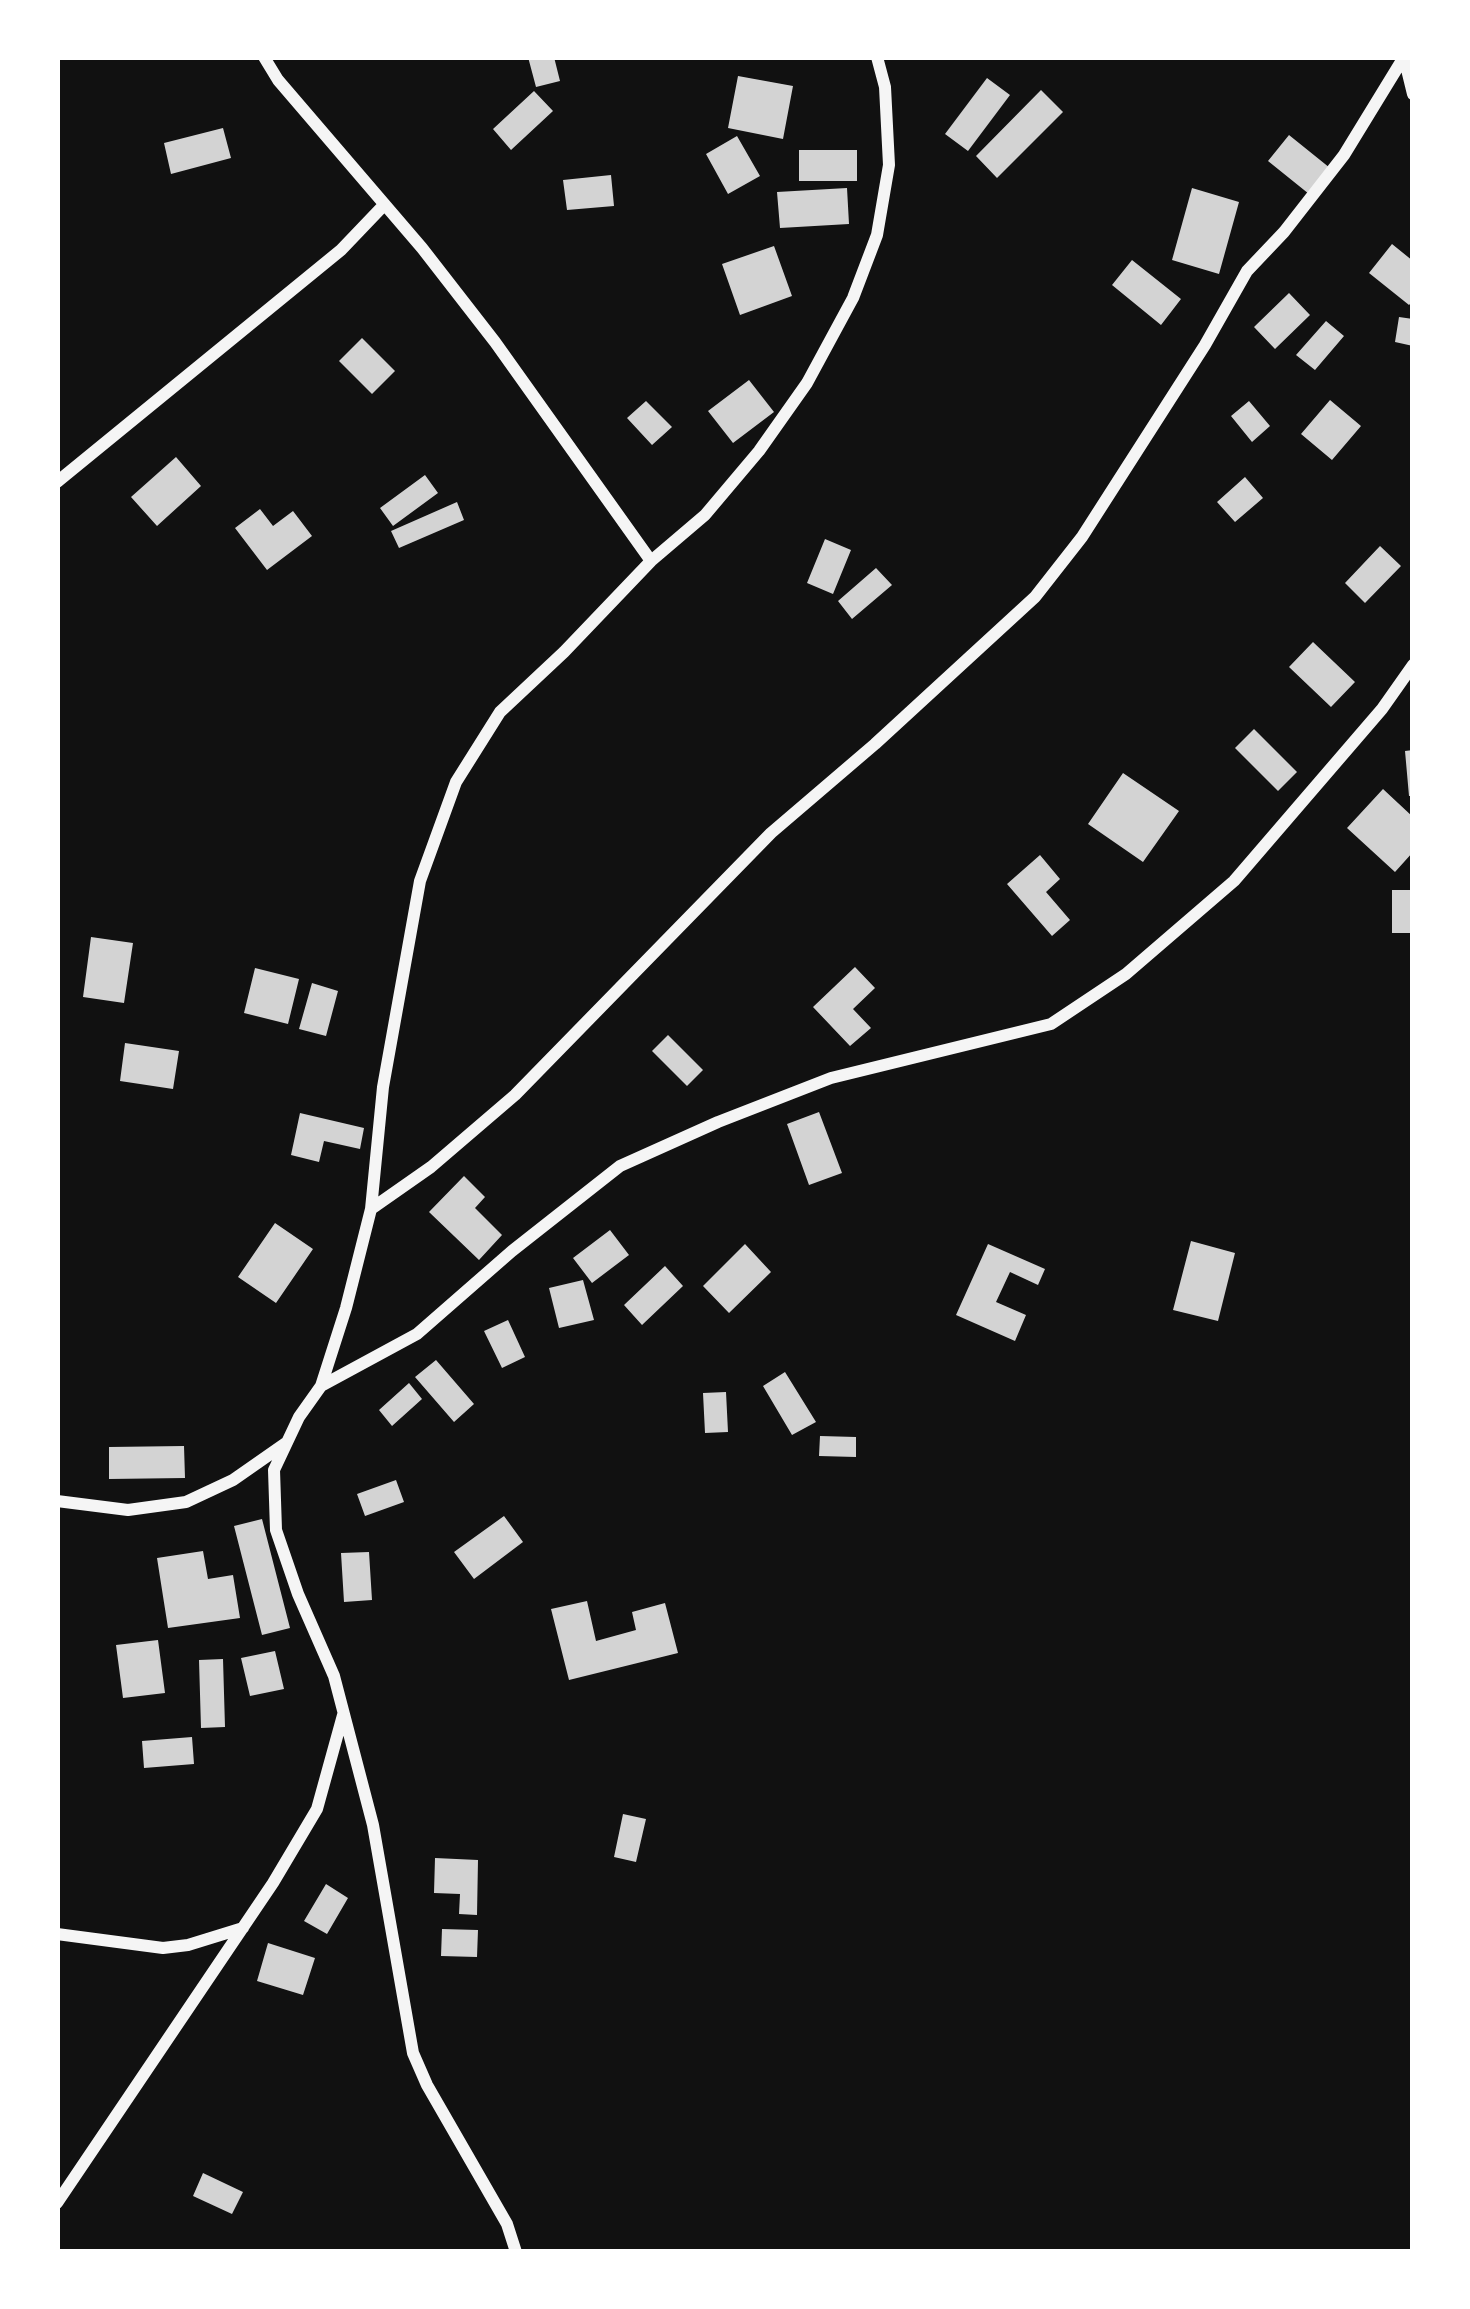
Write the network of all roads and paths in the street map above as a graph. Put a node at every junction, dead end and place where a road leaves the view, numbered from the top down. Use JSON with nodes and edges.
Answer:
{"nodes":[{"id":1,"x":264,"y":57,"type":"edge"},
{"id":2,"x":877,"y":57,"type":"edge"},
{"id":3,"x":1404,"y":57,"type":"edge"},
{"id":4,"x":1413,"y":94,"type":"edge"},
{"id":5,"x":384,"y":205,"type":"junction"},
{"id":6,"x":57,"y":482,"type":"edge"},
{"id":7,"x":650,"y":561,"type":"junction"},
{"id":8,"x":1413,"y":665,"type":"edge"},
{"id":9,"x":371,"y":1209,"type":"junction"},
{"id":10,"x":321,"y":1386,"type":"junction"},
{"id":11,"x":287,"y":1442,"type":"junction"},
{"id":12,"x":57,"y":1501,"type":"edge"},
{"id":13,"x":344,"y":1714,"type":"junction"},
{"id":14,"x":243,"y":1928,"type":"junction"},
{"id":15,"x":57,"y":1934,"type":"edge"},
{"id":16,"x":57,"y":2204,"type":"edge"},
{"id":17,"x":516,"y":2252,"type":"edge"}],
"edges":[{"from":1,"to":5,"type":"street"},
{"from":2,"to":7,"type":"street"},
{"from":3,"to":4,"type":"street"},
{"from":3,"to":9,"type":"street"},
{"from":5,"to":6,"type":"street"},
{"from":5,"to":7,"type":"street"},
{"from":7,"to":9,"type":"street"},
{"from":8,"to":10,"type":"street"},
{"from":9,"to":10,"type":"street"},
{"from":10,"to":11,"type":"street"},
{"from":11,"to":12,"type":"street"},
{"from":11,"to":13,"type":"street"},
{"from":13,"to":14,"type":"street"},
{"from":13,"to":17,"type":"street"},
{"from":14,"to":15,"type":"street"},
{"from":14,"to":16,"type":"street"}]}
